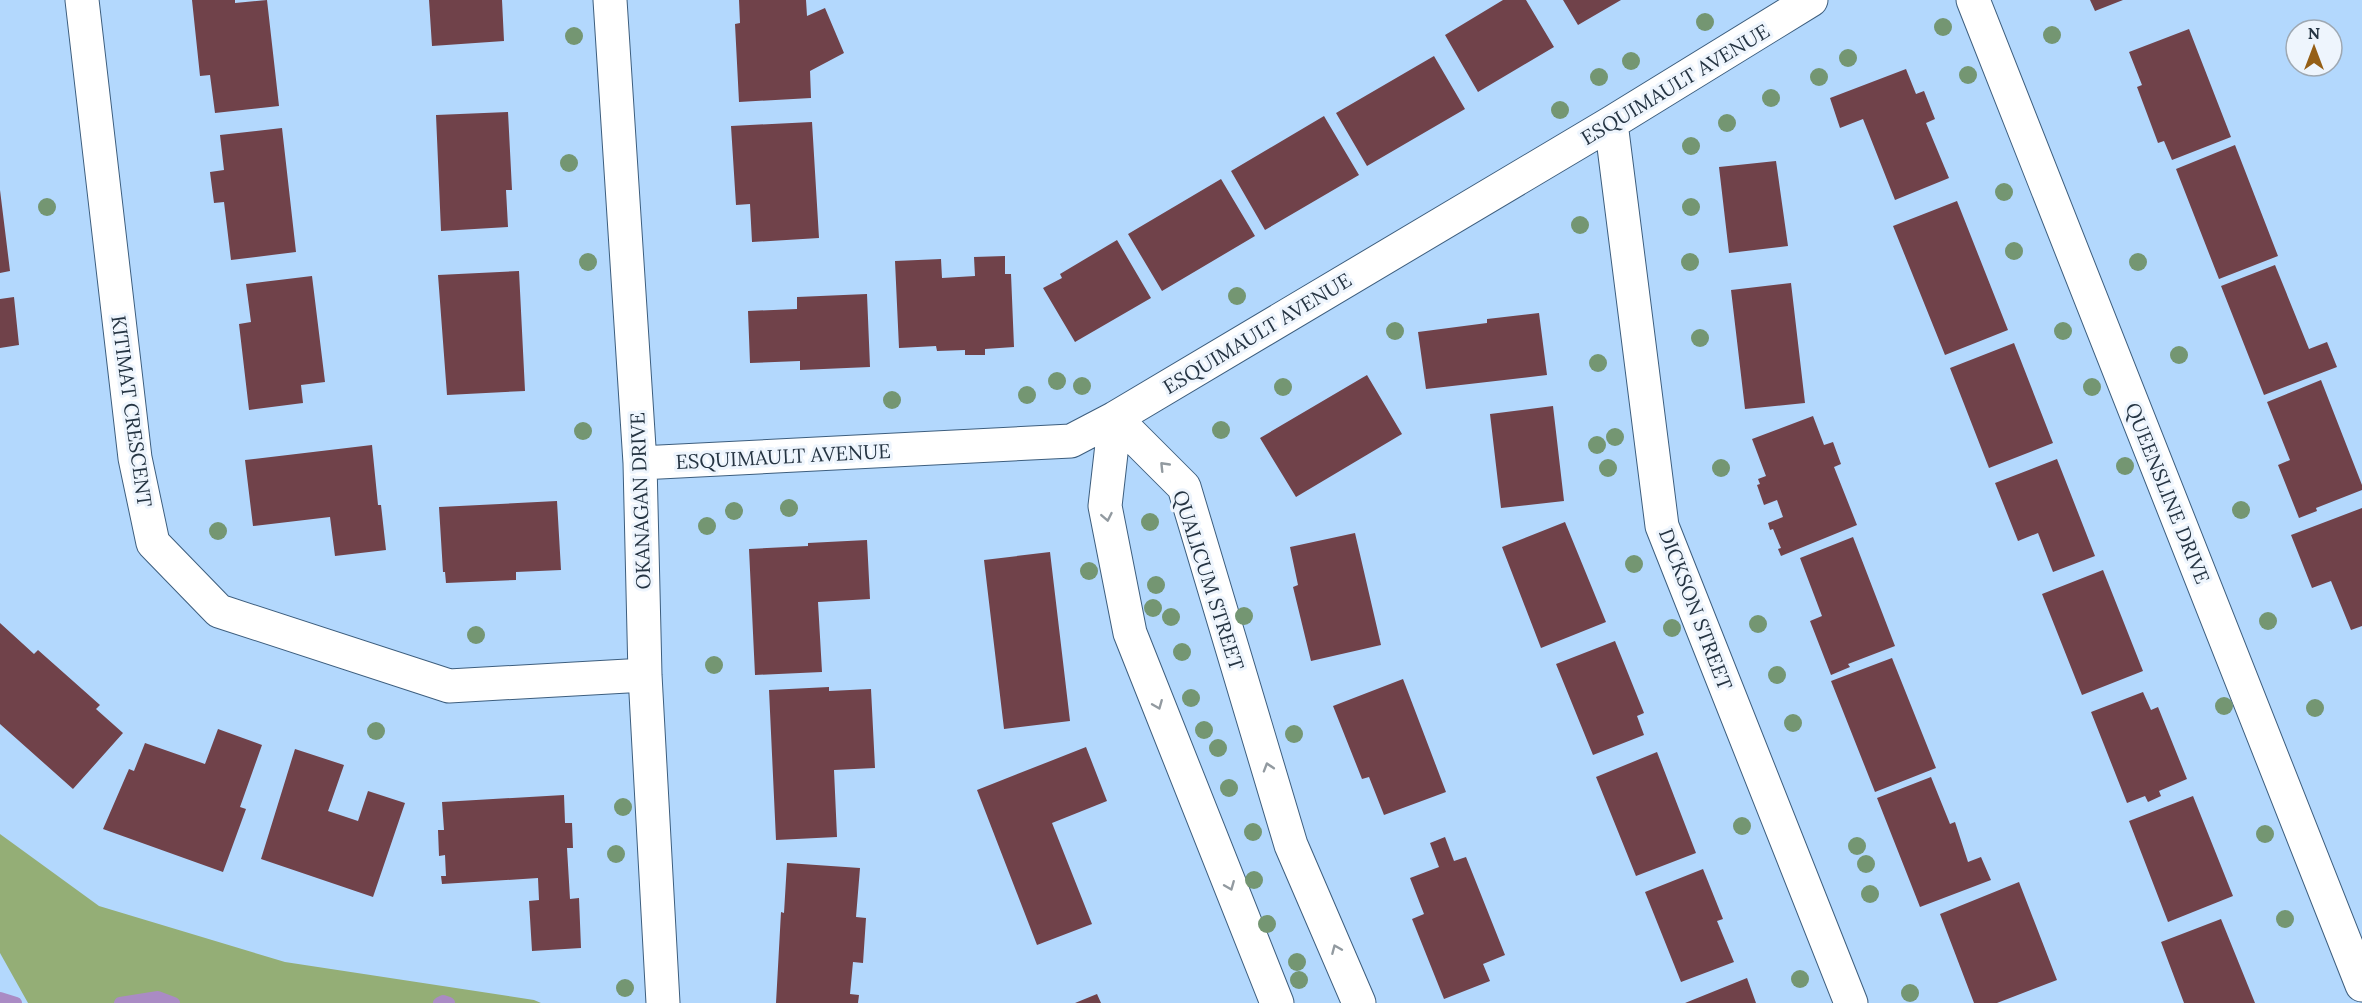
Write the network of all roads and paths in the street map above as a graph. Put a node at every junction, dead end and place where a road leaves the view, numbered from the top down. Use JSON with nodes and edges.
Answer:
{"nodes":[{"id":1,"x":82,"y":0,"type":"edge"},
{"id":2,"x":610,"y":0,"type":"edge"},
{"id":3,"x":1811,"y":0,"type":"edge"},
{"id":4,"x":1973,"y":0,"type":"edge"},
{"id":5,"x":1611,"y":123,"type":"junction"},
{"id":6,"x":1115,"y":418,"type":"junction"},
{"id":7,"x":640,"y":463,"type":"junction"},
{"id":8,"x":645,"y":675,"type":"junction"},
{"id":9,"x":2362,"y":985,"type":"edge"},
{"id":10,"x":663,"y":1003,"type":"edge"},
{"id":11,"x":1277,"y":1003,"type":"edge"},
{"id":12,"x":1359,"y":1003,"type":"edge"},
{"id":13,"x":1851,"y":1003,"type":"edge"}],
"edges":[{"from":1,"to":8,"type":"street","name":"KITIMAT CRESCENT"},
{"from":2,"to":7,"type":"street","name":"OKANAGAN DRIVE"},
{"from":3,"to":5,"type":"street","name":"ESQUIMAULT AVENUE"},
{"from":4,"to":9,"type":"street","name":"QUEENSLINE DRIVE"},
{"from":5,"to":6,"type":"street","name":"ESQUIMAULT AVENUE"},
{"from":5,"to":13,"type":"street","name":"DICKSON STREET"},
{"from":6,"to":7,"type":"street","name":"ESQUIMAULT AVENUE"},
{"from":6,"to":11,"type":"street","one_way":true},
{"from":12,"to":6,"type":"street","name":"QUALICUM STREET","one_way":true},
{"from":7,"to":8,"type":"street","name":"OKANAGAN DRIVE"},
{"from":8,"to":10,"type":"street","name":"OKANAGAN DRIVE"}]}
